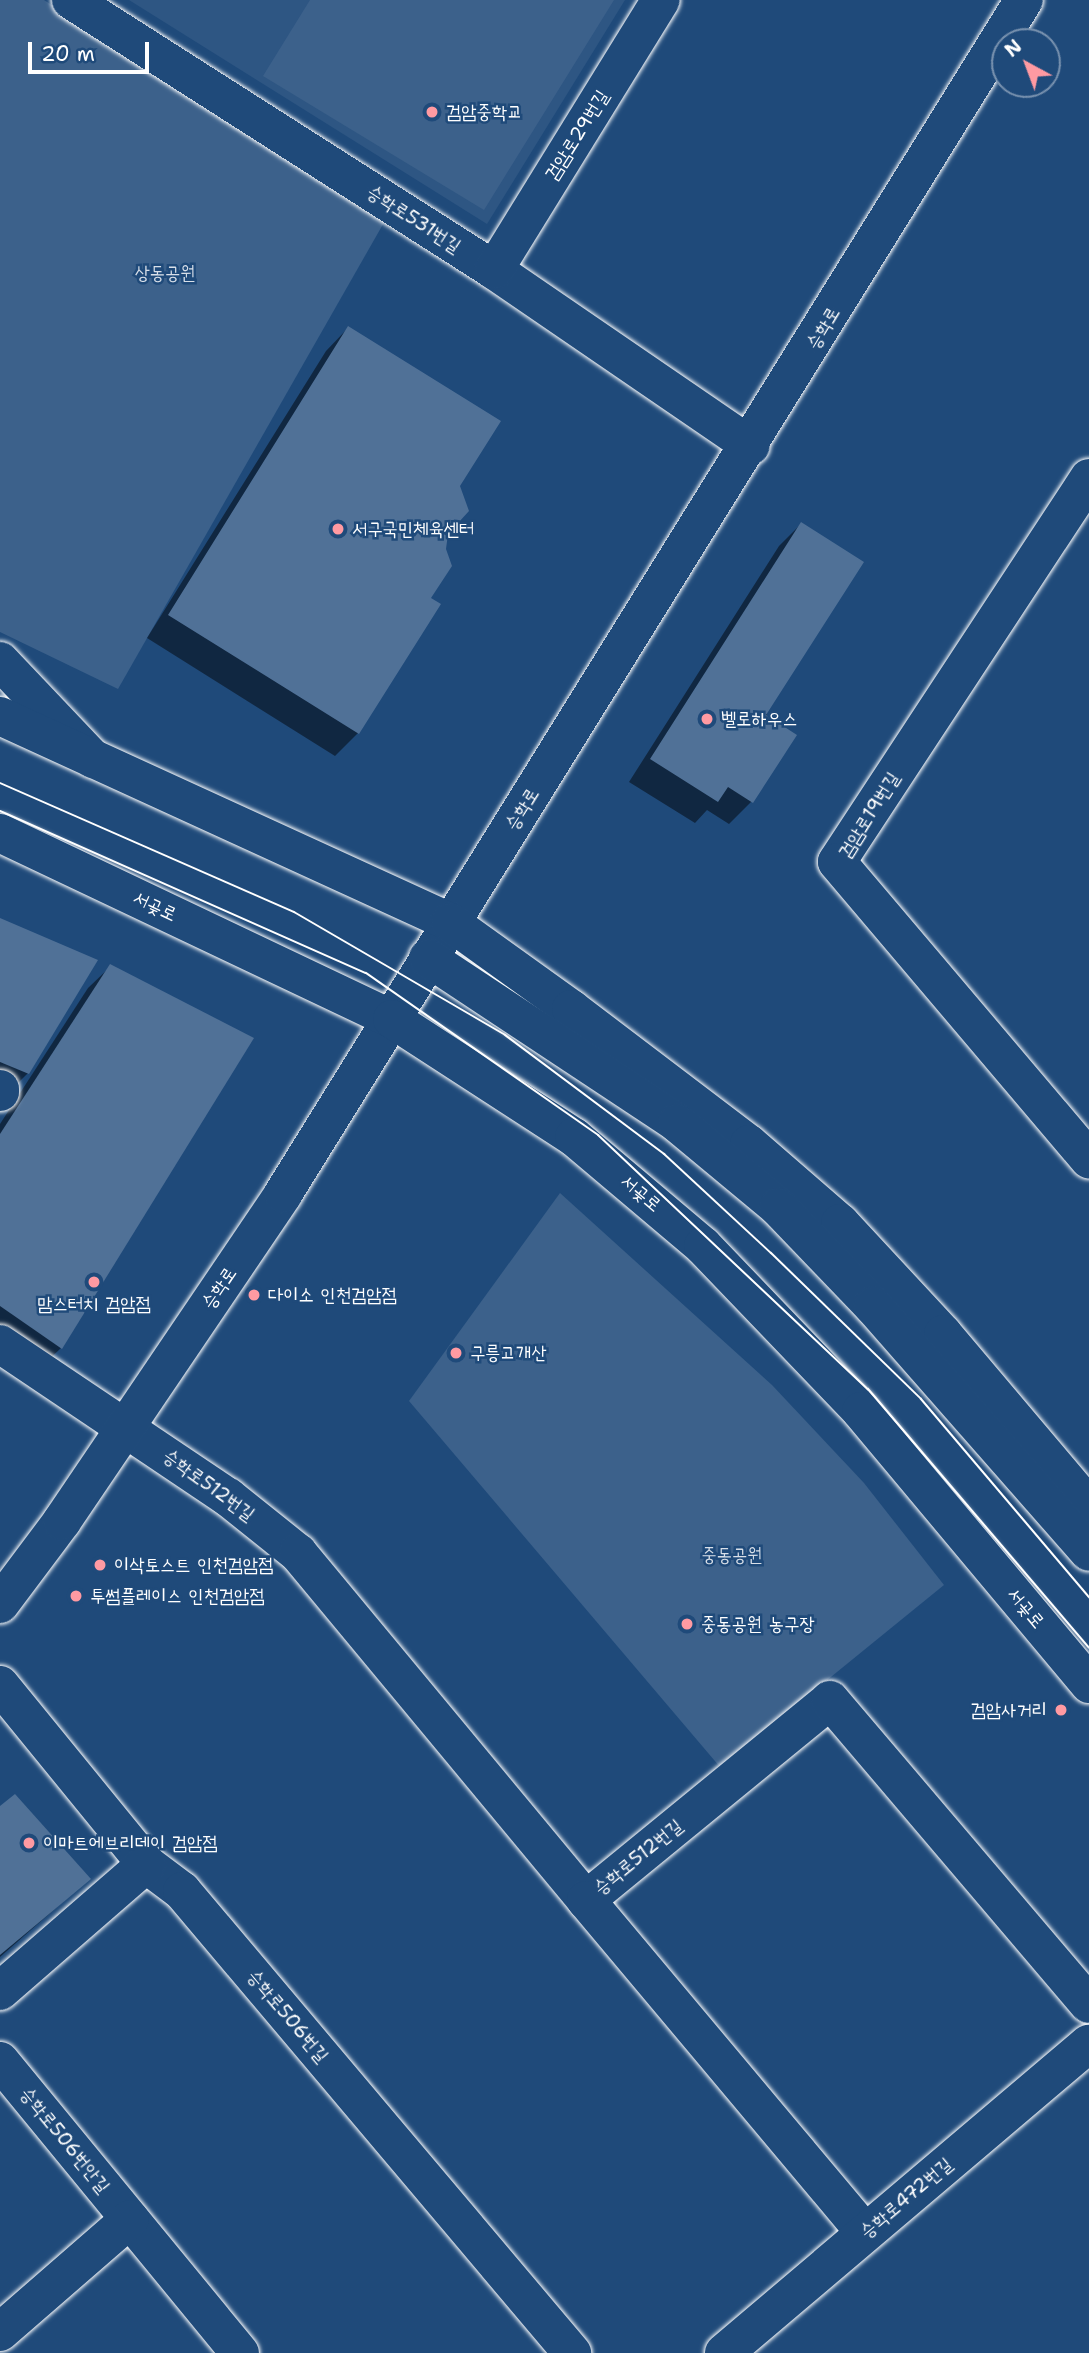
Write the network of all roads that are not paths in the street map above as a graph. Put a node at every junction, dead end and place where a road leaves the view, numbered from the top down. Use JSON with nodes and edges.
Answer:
{"nodes":[{"id":1,"x":71,"y":0,"type":"edge"},
{"id":2,"x":661,"y":0,"type":"edge"},
{"id":3,"x":1024,"y":0,"type":"edge"},
{"id":4,"x":494,"y":271,"type":"junction"},
{"id":5,"x":751,"y":446,"type":"junction"},
{"id":6,"x":1089,"y":478,"type":"edge"},
{"id":7,"x":0,"y":661,"type":"edge"},
{"id":8,"x":0,"y":716,"type":"edge"},
{"id":9,"x":93,"y":759,"type":"junction"},
{"id":10,"x":0,"y":833,"type":"edge"},
{"id":11,"x":0,"y":857,"type":"edge"},
{"id":12,"x":65,"y":864,"type":"junction"},
{"id":13,"x":450,"y":922,"type":"junction"},
{"id":14,"x":428,"y":958,"type":"junction"},
{"id":15,"x":392,"y":1018,"type":"junction"},
{"id":16,"x":1089,"y":1159,"type":"edge"},
{"id":17,"x":0,"y":1345,"type":"edge"},
{"id":18,"x":126,"y":1425,"type":"junction"},
{"id":19,"x":1089,"y":1507,"type":"edge"},
{"id":20,"x":1089,"y":1552,"type":"edge"},
{"id":21,"x":0,"y":1604,"type":"edge"},
{"id":22,"x":1089,"y":1684,"type":"edge"},
{"id":23,"x":0,"y":1685,"type":"edge"},
{"id":24,"x":146,"y":1864,"type":"junction"},
{"id":25,"x":586,"y":1900,"type":"junction"},
{"id":26,"x":0,"y":1991,"type":"edge"},
{"id":27,"x":1089,"y":2004,"type":"edge"},
{"id":28,"x":1089,"y":2044,"type":"edge"},
{"id":29,"x":0,"y":2061,"type":"edge"},
{"id":30,"x":130,"y":2219,"type":"junction"},
{"id":31,"x":865,"y":2233,"type":"junction"},
{"id":32,"x":0,"y":2332,"type":"edge"},
{"id":33,"x":240,"y":2353,"type":"edge"},
{"id":34,"x":572,"y":2353,"type":"edge"},
{"id":35,"x":723,"y":2353,"type":"edge"}],
"edges":[{"from":1,"to":4,"type":"street","name":"승학로531번길"},
{"from":2,"to":4,"type":"street","name":"검암로29번길"},
{"from":3,"to":5,"type":"street","name":"승학로"},
{"from":4,"to":5,"type":"street","name":"승학로531번길"},
{"from":5,"to":13,"type":"street","name":"승학로"},
{"from":6,"to":16,"type":"street","name":"검암로19번길"},
{"from":7,"to":9,"type":"street"},
{"from":8,"to":9,"type":"street"},
{"from":9,"to":13,"type":"street"},
{"from":10,"to":12,"type":"street","name":"서곶로"},
{"from":11,"to":12,"type":"street","name":"서곶로"},
{"from":12,"to":15,"type":"street","name":"서곶로"},
{"from":13,"to":14,"type":"street","name":"승학로"},
{"from":13,"to":19,"type":"street"},
{"from":14,"to":15,"type":"street","name":"승학로"},
{"from":14,"to":20,"type":"street"},
{"from":15,"to":18,"type":"street","name":"승학로"},
{"from":15,"to":22,"type":"street","name":"서곶로"},
{"from":17,"to":18,"type":"street","name":"승학로512번길"},
{"from":18,"to":21,"type":"street","name":"승학로"},
{"from":18,"to":25,"type":"street","name":"승학로512번길"},
{"from":23,"to":24,"type":"street","name":"승학로506번길"},
{"from":24,"to":26,"type":"street"},
{"from":24,"to":34,"type":"street","name":"승학로506번길"},
{"from":25,"to":27,"type":"street","name":"승학로512번길"},
{"from":25,"to":31,"type":"street"},
{"from":28,"to":31,"type":"street","name":"승학로472번길"},
{"from":29,"to":30,"type":"street","name":"승학로506번안길"},
{"from":30,"to":32,"type":"street"},
{"from":30,"to":33,"type":"street","name":"승학로506번안길"},
{"from":31,"to":35,"type":"street","name":"승학로472번길"}]}
